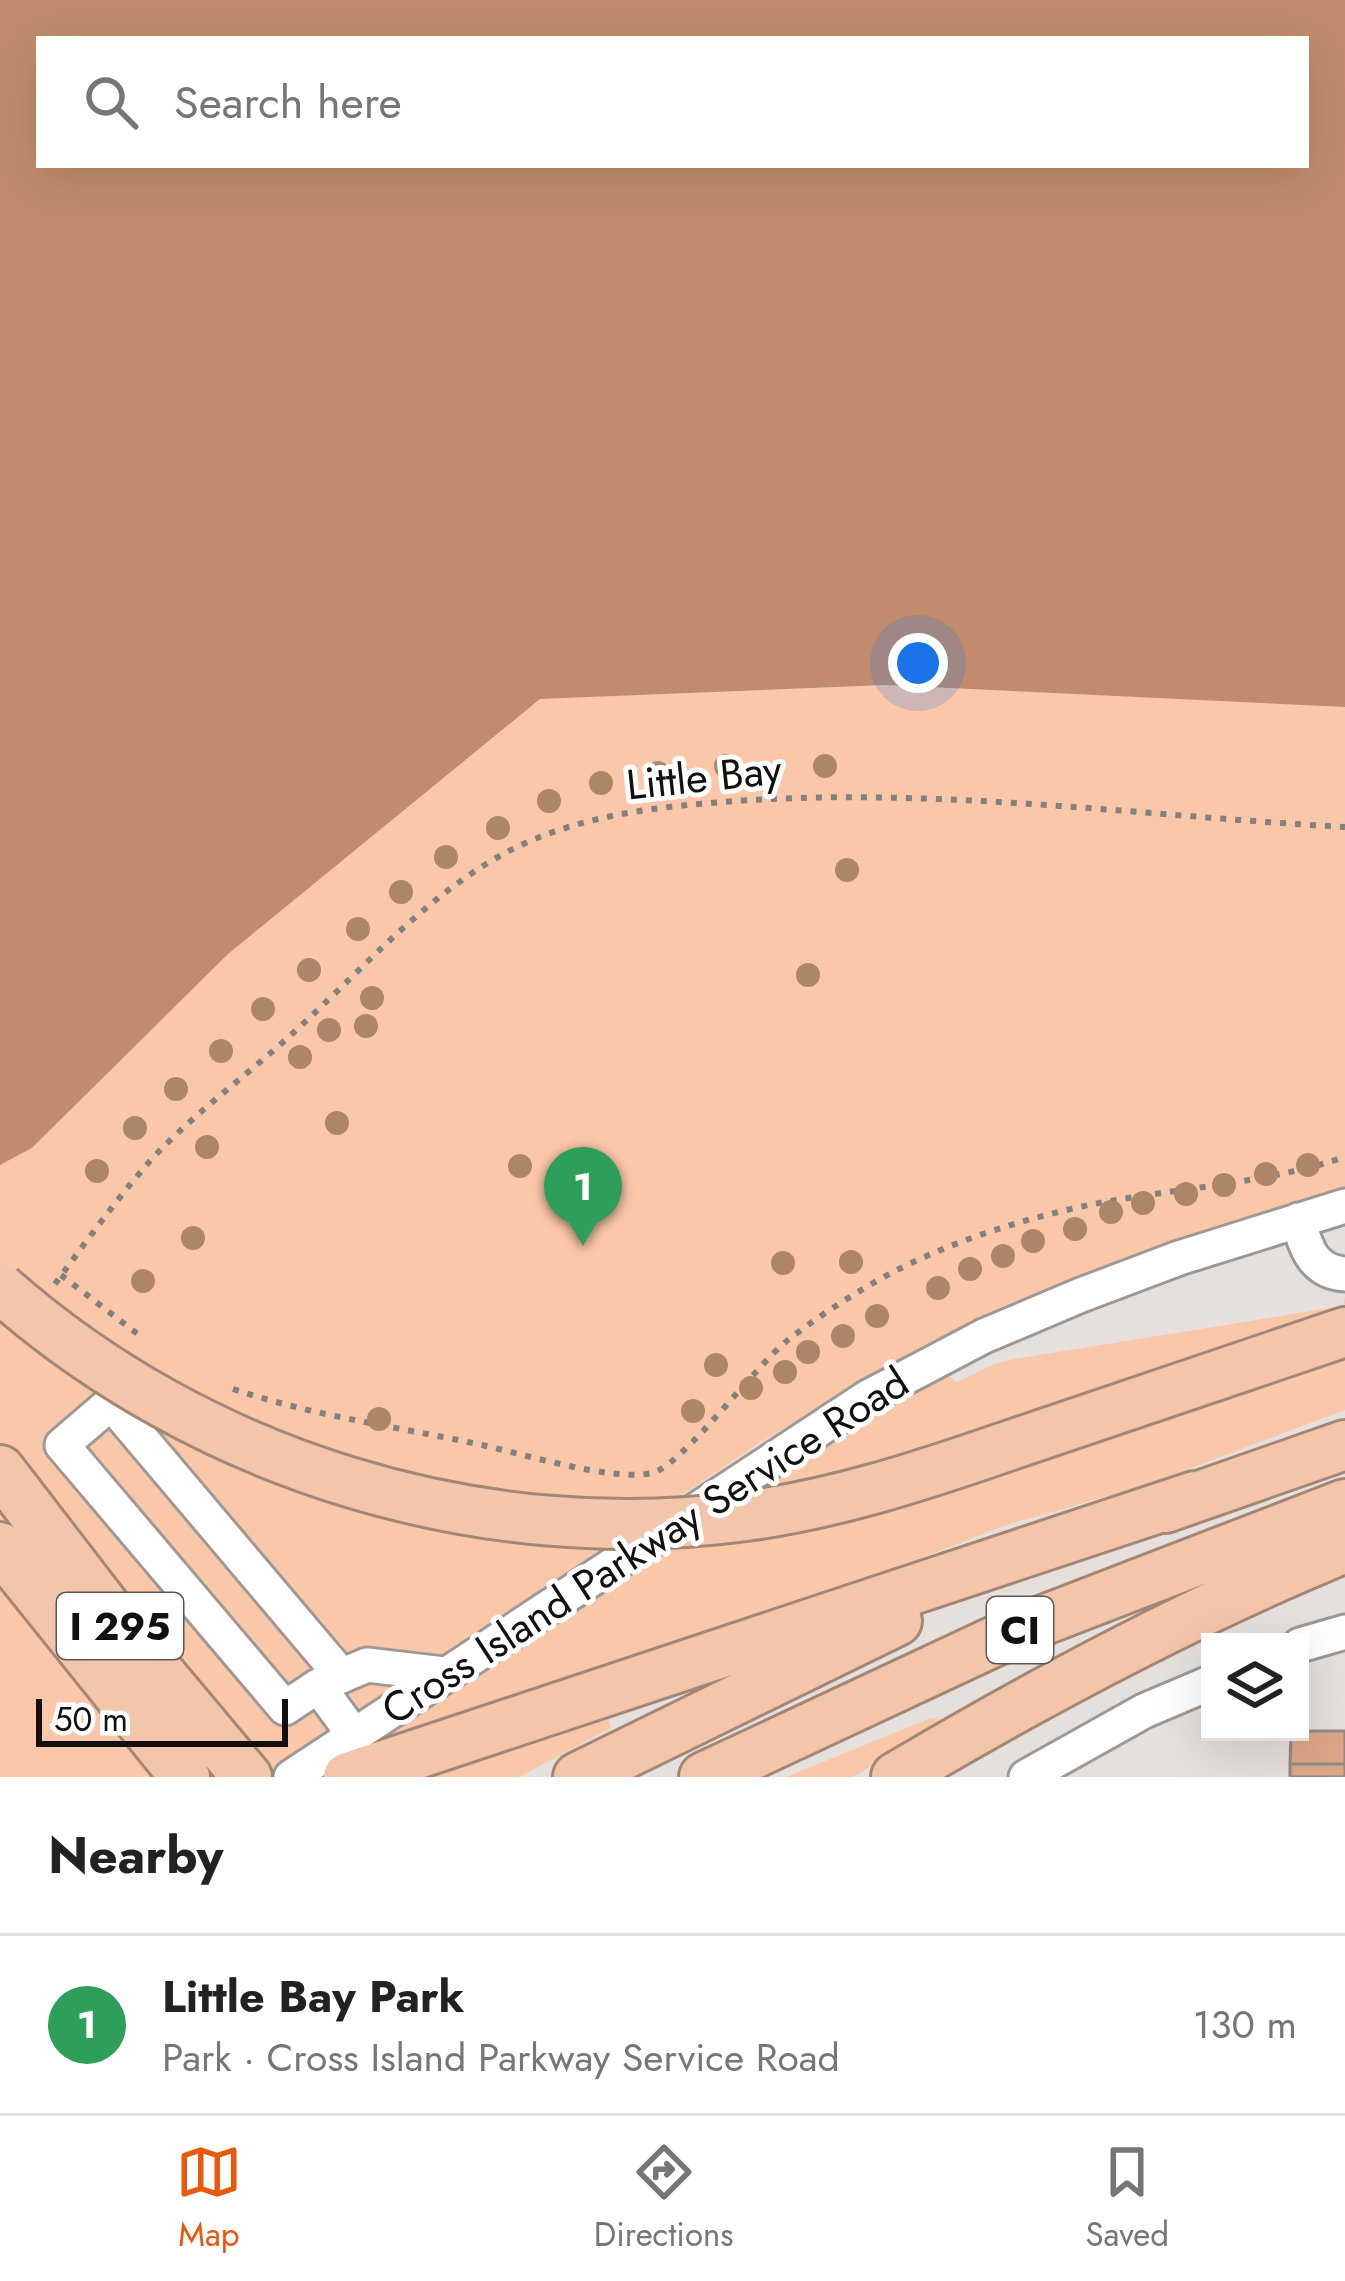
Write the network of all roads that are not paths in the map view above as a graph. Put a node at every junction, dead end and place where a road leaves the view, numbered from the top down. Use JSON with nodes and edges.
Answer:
{"nodes":[{"id":1,"x":1345,"y":1206,"type":"edge"},
{"id":2,"x":1298,"y":1220,"type":"junction"},
{"id":3,"x":1345,"y":1274,"type":"edge"},
{"id":4,"x":0,"y":1288,"type":"edge"},
{"id":5,"x":1345,"y":1332,"type":"edge"},
{"id":6,"x":1345,"y":1444,"type":"edge"},
{"id":7,"x":0,"y":1470,"type":"edge"},
{"id":8,"x":1195,"y":1496,"type":"junction"},
{"id":9,"x":1345,"y":1504,"type":"edge"},
{"id":10,"x":0,"y":1547,"type":"edge"},
{"id":11,"x":1345,"y":1547,"type":"edge"},
{"id":12,"x":1345,"y":1632,"type":"edge"},
{"id":13,"x":1309,"y":1642,"type":"edge"},
{"id":14,"x":444,"y":1674,"type":"junction"},
{"id":15,"x":329,"y":1680,"type":"junction"},
{"id":16,"x":1201,"y":1687,"type":"edge"},
{"id":17,"x":351,"y":1756,"type":"edge"},
{"id":18,"x":185,"y":1777,"type":"edge"},
{"id":19,"x":247,"y":1777,"type":"edge"},
{"id":20,"x":291,"y":1777,"type":"edge"},
{"id":21,"x":578,"y":1777,"type":"edge"},
{"id":22,"x":704,"y":1777,"type":"edge"},
{"id":23,"x":896,"y":1777,"type":"edge"},
{"id":24,"x":1027,"y":1777,"type":"edge"}],
"edges":[{"from":1,"to":2,"type":"street","name":"Cross Island Parkway Service Road"},
{"from":2,"to":3,"type":"street"},
{"from":2,"to":14,"type":"street","name":"Cross Island Parkway Service Road"},
{"from":4,"to":5,"type":"highway","bridge":true},
{"from":6,"to":8,"type":"highway","number":"CI"},
{"from":7,"to":19,"type":"highway","number":"I 295"},
{"from":8,"to":17,"type":"highway"},
{"from":8,"to":21,"type":"highway","number":"CI"},
{"from":9,"to":22,"type":"highway","number":"CI"},
{"from":10,"to":18,"type":"highway","number":"I 295"},
{"from":11,"to":23,"type":"highway"},
{"from":12,"to":13,"type":"street"},
{"from":14,"to":15,"type":"street"},
{"from":14,"to":17,"type":"street","name":"Cross Island Parkway Service Road"},
{"from":15,"to":15,"type":"street"},
{"from":15,"to":17,"type":"street"},
{"from":16,"to":24,"type":"street"},
{"from":17,"to":20,"type":"street","name":"Cross Island Parkway Service Road"}]}
